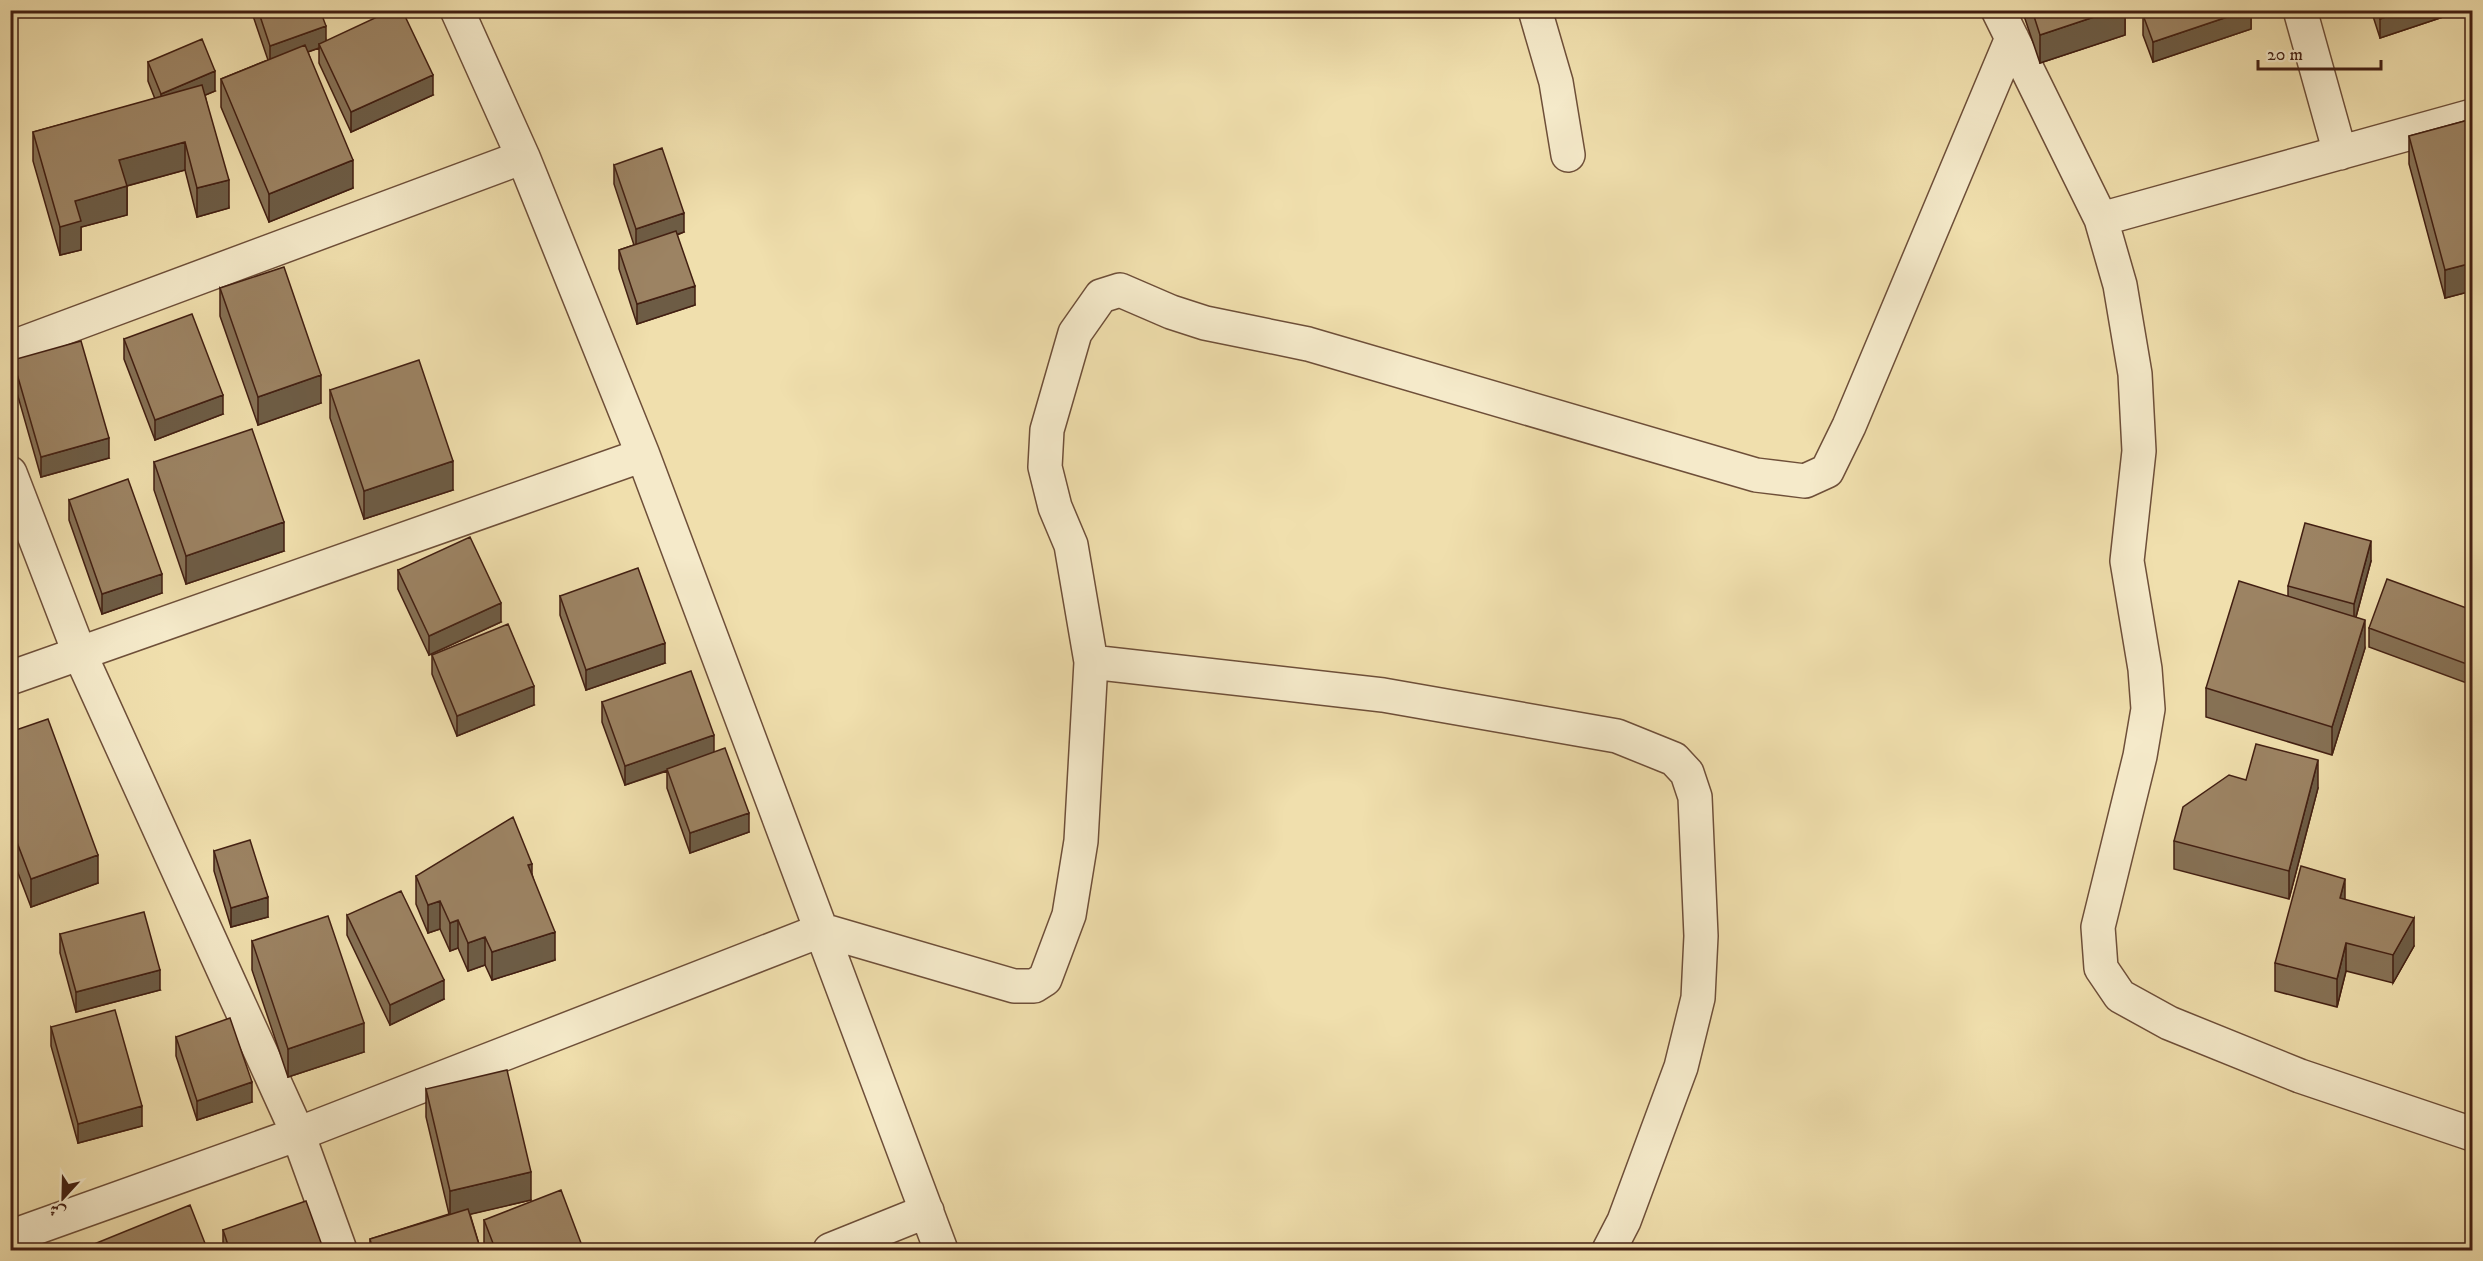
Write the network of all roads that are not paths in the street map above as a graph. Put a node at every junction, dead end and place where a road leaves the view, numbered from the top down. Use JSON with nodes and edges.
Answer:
{"nodes":[{"id":1,"x":457,"y":10,"type":"edge"},
{"id":2,"x":1535,"y":10,"type":"edge"},
{"id":3,"x":2300,"y":10,"type":"edge"},
{"id":4,"x":2005,"y":24,"type":"edge"},
{"id":5,"x":2472,"y":116,"type":"edge"},
{"id":6,"x":2340,"y":153,"type":"junction"},
{"id":7,"x":1568,"y":155,"type":"dead end"},
{"id":8,"x":523,"y":157,"type":"junction"},
{"id":9,"x":2101,"y":219,"type":"junction"},
{"id":10,"x":10,"y":348,"type":"edge"},
{"id":11,"x":643,"y":454,"type":"junction"},
{"id":12,"x":10,"y":473,"type":"edge"},
{"id":13,"x":79,"y":652,"type":"junction"},
{"id":14,"x":1091,"y":662,"type":"junction"},
{"id":15,"x":10,"y":678,"type":"edge"},
{"id":16,"x":822,"y":930,"type":"junction"},
{"id":17,"x":298,"y":1134,"type":"junction"},
{"id":18,"x":2472,"y":1134,"type":"edge"},
{"id":19,"x":927,"y":1211,"type":"junction"},
{"id":20,"x":10,"y":1237,"type":"edge"},
{"id":21,"x":340,"y":1251,"type":"edge"},
{"id":22,"x":830,"y":1251,"type":"edge"},
{"id":23,"x":941,"y":1251,"type":"edge"},
{"id":24,"x":1609,"y":1251,"type":"edge"}],
"edges":[{"from":1,"to":8,"type":"street"},
{"from":2,"to":7,"type":"street"},
{"from":3,"to":6,"type":"street"},
{"from":4,"to":9,"type":"street"},
{"from":4,"to":14,"type":"street"},
{"from":5,"to":6,"type":"street"},
{"from":6,"to":9,"type":"street"},
{"from":8,"to":10,"type":"street"},
{"from":8,"to":11,"type":"street"},
{"from":9,"to":18,"type":"street"},
{"from":11,"to":13,"type":"street"},
{"from":11,"to":16,"type":"street"},
{"from":12,"to":13,"type":"street"},
{"from":13,"to":15,"type":"street"},
{"from":13,"to":17,"type":"street"},
{"from":14,"to":16,"type":"street"},
{"from":14,"to":24,"type":"street"},
{"from":16,"to":17,"type":"street"},
{"from":16,"to":19,"type":"street"},
{"from":17,"to":20,"type":"street"},
{"from":17,"to":21,"type":"street"},
{"from":19,"to":22,"type":"street"},
{"from":19,"to":23,"type":"street"}]}
